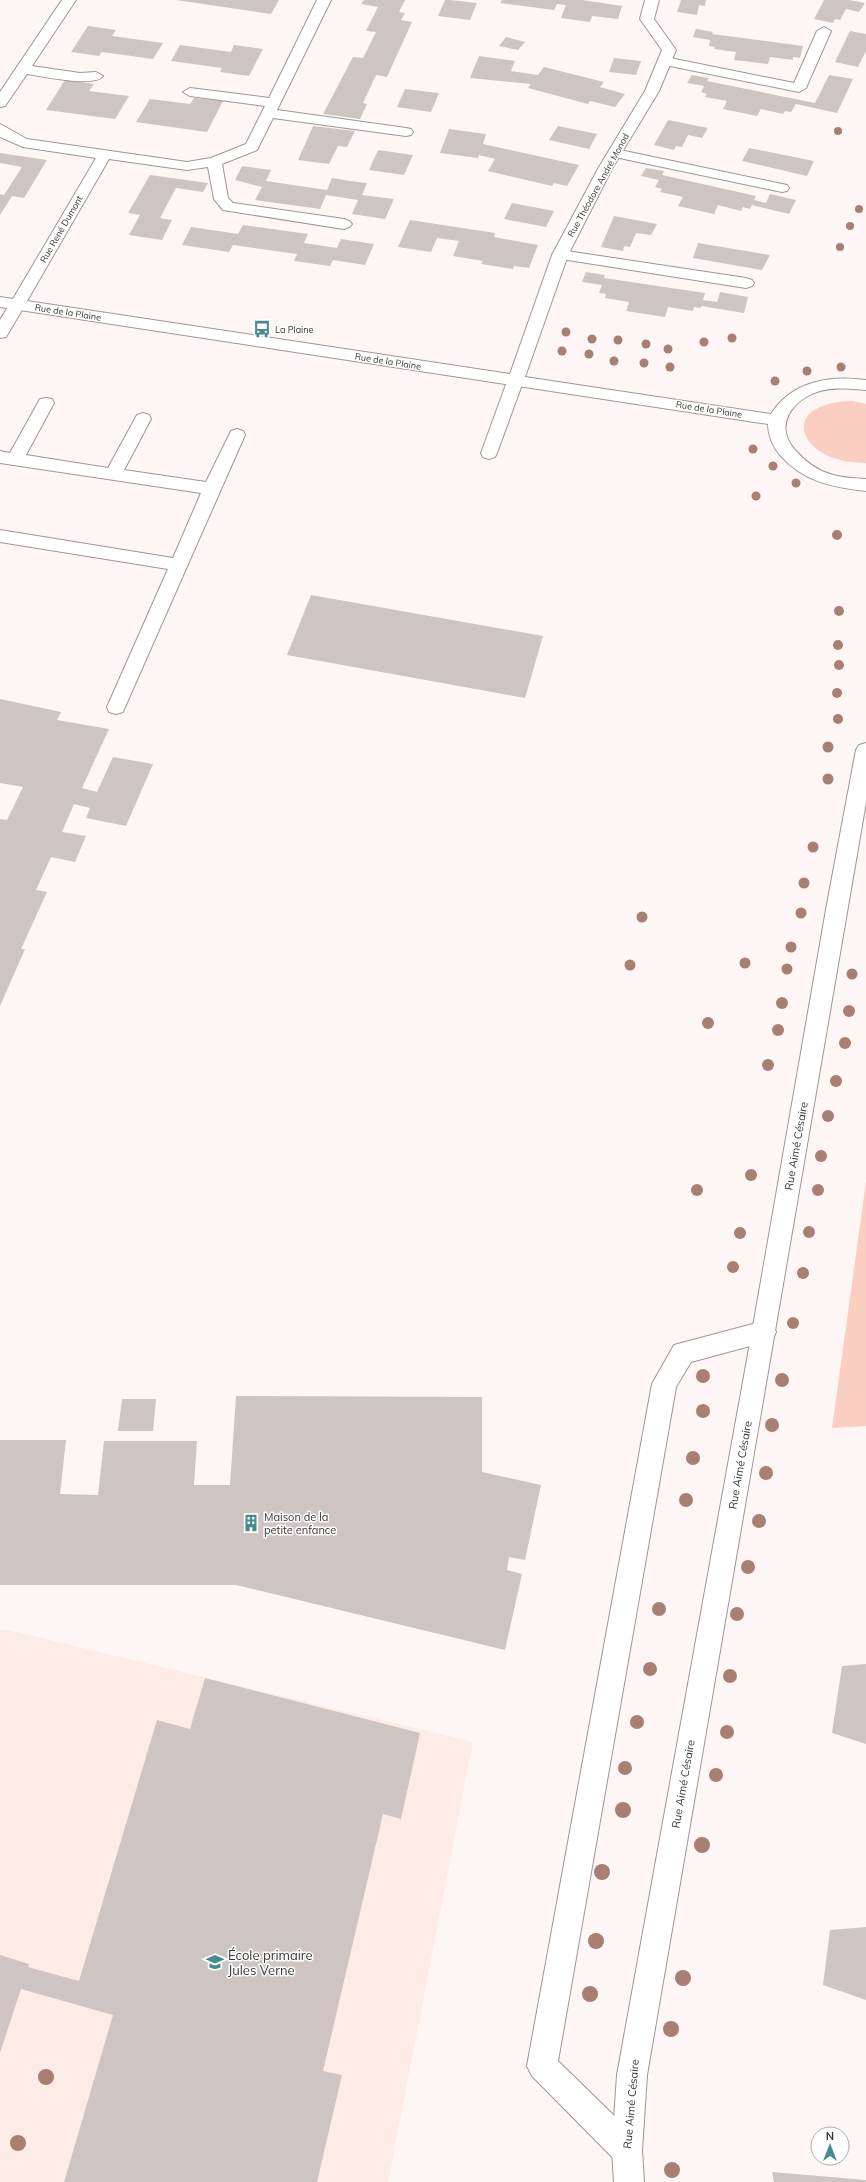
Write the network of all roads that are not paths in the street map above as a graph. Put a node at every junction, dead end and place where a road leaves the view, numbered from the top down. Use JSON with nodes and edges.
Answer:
{"nodes":[{"id":1,"x":69,"y":0,"type":"edge"},
{"id":2,"x":324,"y":0,"type":"edge"},
{"id":3,"x":652,"y":0,"type":"edge"},
{"id":4,"x":824,"y":31,"type":"dead end"},
{"id":5,"x":665,"y":61,"type":"junction"},
{"id":6,"x":20,"y":73,"type":"junction"},
{"id":7,"x":0,"y":76,"type":"edge"},
{"id":8,"x":96,"y":76,"type":"dead end"},
{"id":9,"x":190,"y":92,"type":"dead end"},
{"id":10,"x":0,"y":104,"type":"edge"},
{"id":11,"x":271,"y":108,"type":"junction"},
{"id":12,"x":1,"y":132,"type":"edge"},
{"id":13,"x":406,"y":132,"type":"dead end"},
{"id":14,"x":615,"y":153,"type":"junction"},
{"id":15,"x":105,"y":154,"type":"junction"},
{"id":16,"x":214,"y":162,"type":"junction"},
{"id":17,"x":782,"y":188,"type":"dead end"},
{"id":18,"x":344,"y":224,"type":"dead end"},
{"id":19,"x":560,"y":255,"type":"junction"},
{"id":20,"x":746,"y":284,"type":"dead end"},
{"id":21,"x":0,"y":302,"type":"edge"},
{"id":22,"x":17,"y":304,"type":"junction"},
{"id":23,"x":0,"y":334,"type":"edge"},
{"id":24,"x":516,"y":379,"type":"junction"},
{"id":25,"x":866,"y":385,"type":"edge"},
{"id":26,"x":46,"y":403,"type":"dead end"},
{"id":27,"x":142,"y":419,"type":"dead end"},
{"id":28,"x":776,"y":420,"type":"junction"},
{"id":29,"x":236,"y":434,"type":"dead end"},
{"id":30,"x":489,"y":453,"type":"dead end"},
{"id":31,"x":7,"y":458,"type":"edge"},
{"id":32,"x":112,"y":474,"type":"junction"},
{"id":33,"x":866,"y":484,"type":"edge"},
{"id":34,"x":212,"y":490,"type":"junction"},
{"id":35,"x":3,"y":541,"type":"edge"},
{"id":36,"x":179,"y":566,"type":"junction"},
{"id":37,"x":116,"y":707,"type":"dead end"},
{"id":38,"x":866,"y":750,"type":"edge"},
{"id":39,"x":764,"y":1332,"type":"junction"},
{"id":40,"x":627,"y":2150,"type":"junction"},
{"id":41,"x":629,"y":2182,"type":"edge"}],
"edges":[{"from":1,"to":6,"type":"street"},
{"from":2,"to":11,"type":"street"},
{"from":3,"to":5,"type":"street","name":"Rue Théodore André Monod"},
{"from":4,"to":5,"type":"street"},
{"from":5,"to":14,"type":"street","name":"Rue Théodore André Monod"},
{"from":6,"to":7,"type":"street"},
{"from":6,"to":8,"type":"street"},
{"from":6,"to":10,"type":"street"},
{"from":9,"to":11,"type":"street"},
{"from":11,"to":13,"type":"street"},
{"from":11,"to":16,"type":"street"},
{"from":12,"to":15,"type":"street"},
{"from":14,"to":17,"type":"street"},
{"from":14,"to":19,"type":"street","name":"Rue Théodore André Monod"},
{"from":15,"to":16,"type":"street"},
{"from":15,"to":22,"type":"street","name":"Rue René Dumont"},
{"from":16,"to":18,"type":"street"},
{"from":19,"to":20,"type":"street"},
{"from":19,"to":24,"type":"street","name":"Rue Théodore André Monod"},
{"from":21,"to":22,"type":"street","name":"Rue de la Plaine"},
{"from":22,"to":23,"type":"street","name":"Rue René Dumont"},
{"from":22,"to":24,"type":"street","name":"Rue de la Plaine"},
{"from":24,"to":28,"type":"street","name":"Rue de la Plaine"},
{"from":24,"to":30,"type":"street","name":"Rue Théodore André Monod"},
{"from":25,"to":28,"type":"street"},
{"from":26,"to":31,"type":"street"},
{"from":27,"to":32,"type":"street"},
{"from":28,"to":33,"type":"street"},
{"from":29,"to":34,"type":"street"},
{"from":31,"to":32,"type":"street"},
{"from":32,"to":34,"type":"street"},
{"from":34,"to":36,"type":"street"},
{"from":35,"to":36,"type":"street"},
{"from":36,"to":37,"type":"street"},
{"from":38,"to":39,"type":"street","name":"Rue Aimé Césaire"},
{"from":39,"to":40,"type":"street","name":"Rue Aimé Césaire"},
{"from":39,"to":40,"type":"street"},
{"from":40,"to":41,"type":"street","name":"Rue Aimé Césaire"}]}
